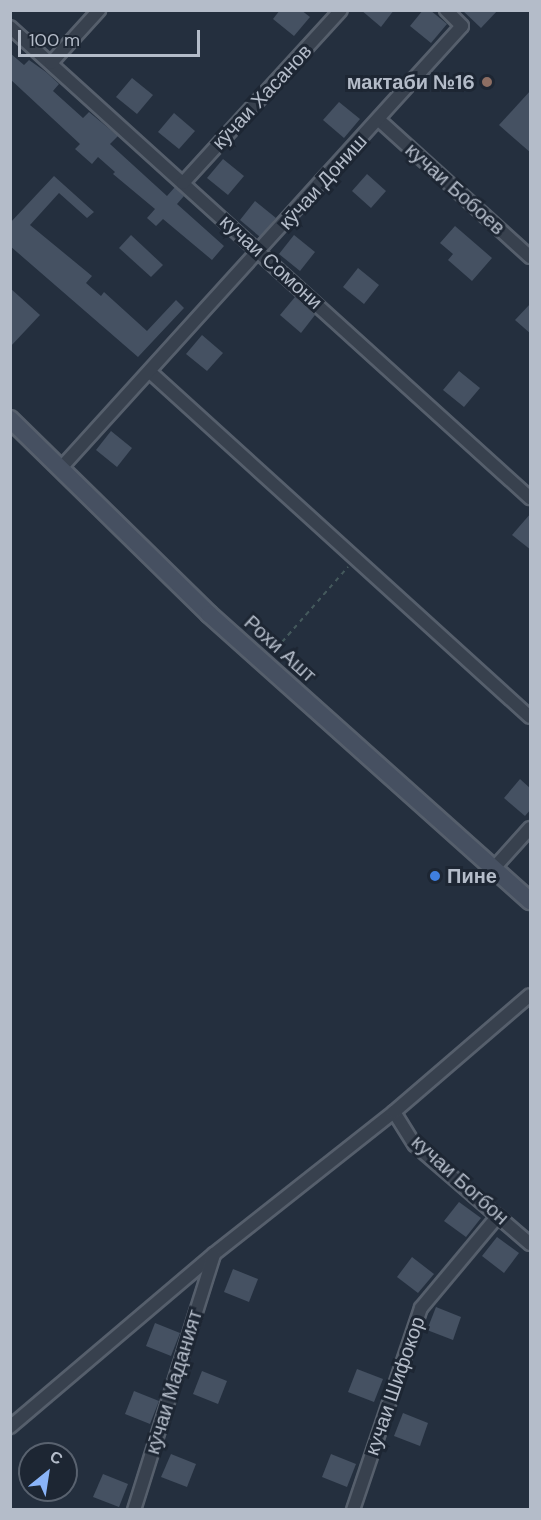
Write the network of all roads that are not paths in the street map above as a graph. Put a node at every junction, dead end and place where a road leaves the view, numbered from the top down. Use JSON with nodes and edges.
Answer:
{"nodes":[{"id":1,"x":99,"y":10,"type":"edge"},
{"id":2,"x":341,"y":10,"type":"edge"},
{"id":3,"x":446,"y":10,"type":"edge"},
{"id":4,"x":10,"y":27,"type":"edge"},
{"id":5,"x":51,"y":63,"type":"junction"},
{"id":6,"x":379,"y":120,"type":"junction"},
{"id":7,"x":183,"y":183,"type":"junction"},
{"id":8,"x":260,"y":252,"type":"junction"},
{"id":9,"x":531,"y":257,"type":"edge"},
{"id":10,"x":150,"y":372,"type":"junction"},
{"id":11,"x":10,"y":419,"type":"edge"},
{"id":12,"x":60,"y":469,"type":"junction"},
{"id":13,"x":531,"y":498,"type":"edge"},
{"id":14,"x":531,"y":717,"type":"edge"},
{"id":15,"x":531,"y":828,"type":"edge"},
{"id":16,"x":494,"y":868,"type":"junction"},
{"id":17,"x":531,"y":901,"type":"edge"},
{"id":18,"x":531,"y":995,"type":"edge"},
{"id":19,"x":394,"y":1112,"type":"junction"},
{"id":20,"x":498,"y":1216,"type":"junction"},
{"id":21,"x":531,"y":1244,"type":"edge"},
{"id":22,"x":214,"y":1254,"type":"junction"},
{"id":23,"x":10,"y":1427,"type":"edge"},
{"id":24,"x":134,"y":1509,"type":"edge"},
{"id":25,"x":353,"y":1509,"type":"edge"}],
"edges":[{"from":1,"to":5,"type":"street"},
{"from":2,"to":7,"type":"street","name":"кӯчаи Хасанов"},
{"from":3,"to":6,"type":"street","name":"кӯчаи Дониш"},
{"from":4,"to":5,"type":"street","name":"кучаи Сомони"},
{"from":5,"to":7,"type":"street","name":"кучаи Сомони"},
{"from":6,"to":8,"type":"street","name":"кӯчаи Дониш"},
{"from":6,"to":9,"type":"street","name":"кучаи Бобоев"},
{"from":7,"to":8,"type":"street","name":"кучаи Сомони"},
{"from":8,"to":10,"type":"street","name":"кӯчаи Дониш"},
{"from":8,"to":13,"type":"street","name":"кучаи Сомони"},
{"from":10,"to":12,"type":"street","name":"кӯчаи Дониш"},
{"from":10,"to":14,"type":"street"},
{"from":11,"to":12,"type":"main road","name":"Рохи Ашт"},
{"from":12,"to":16,"type":"main road","name":"Рохи Ашт"},
{"from":15,"to":16,"type":"street"},
{"from":16,"to":17,"type":"main road","name":"Рохи Ашт"},
{"from":18,"to":19,"type":"street"},
{"from":19,"to":20,"type":"street","name":"кучаи Богбон"},
{"from":19,"to":22,"type":"street"},
{"from":20,"to":21,"type":"street","name":"кучаи Богбон"},
{"from":20,"to":25,"type":"street","name":"кучаи Шифокор"},
{"from":22,"to":23,"type":"street"},
{"from":22,"to":24,"type":"street","name":"кӯчаи Маданият"}]}
